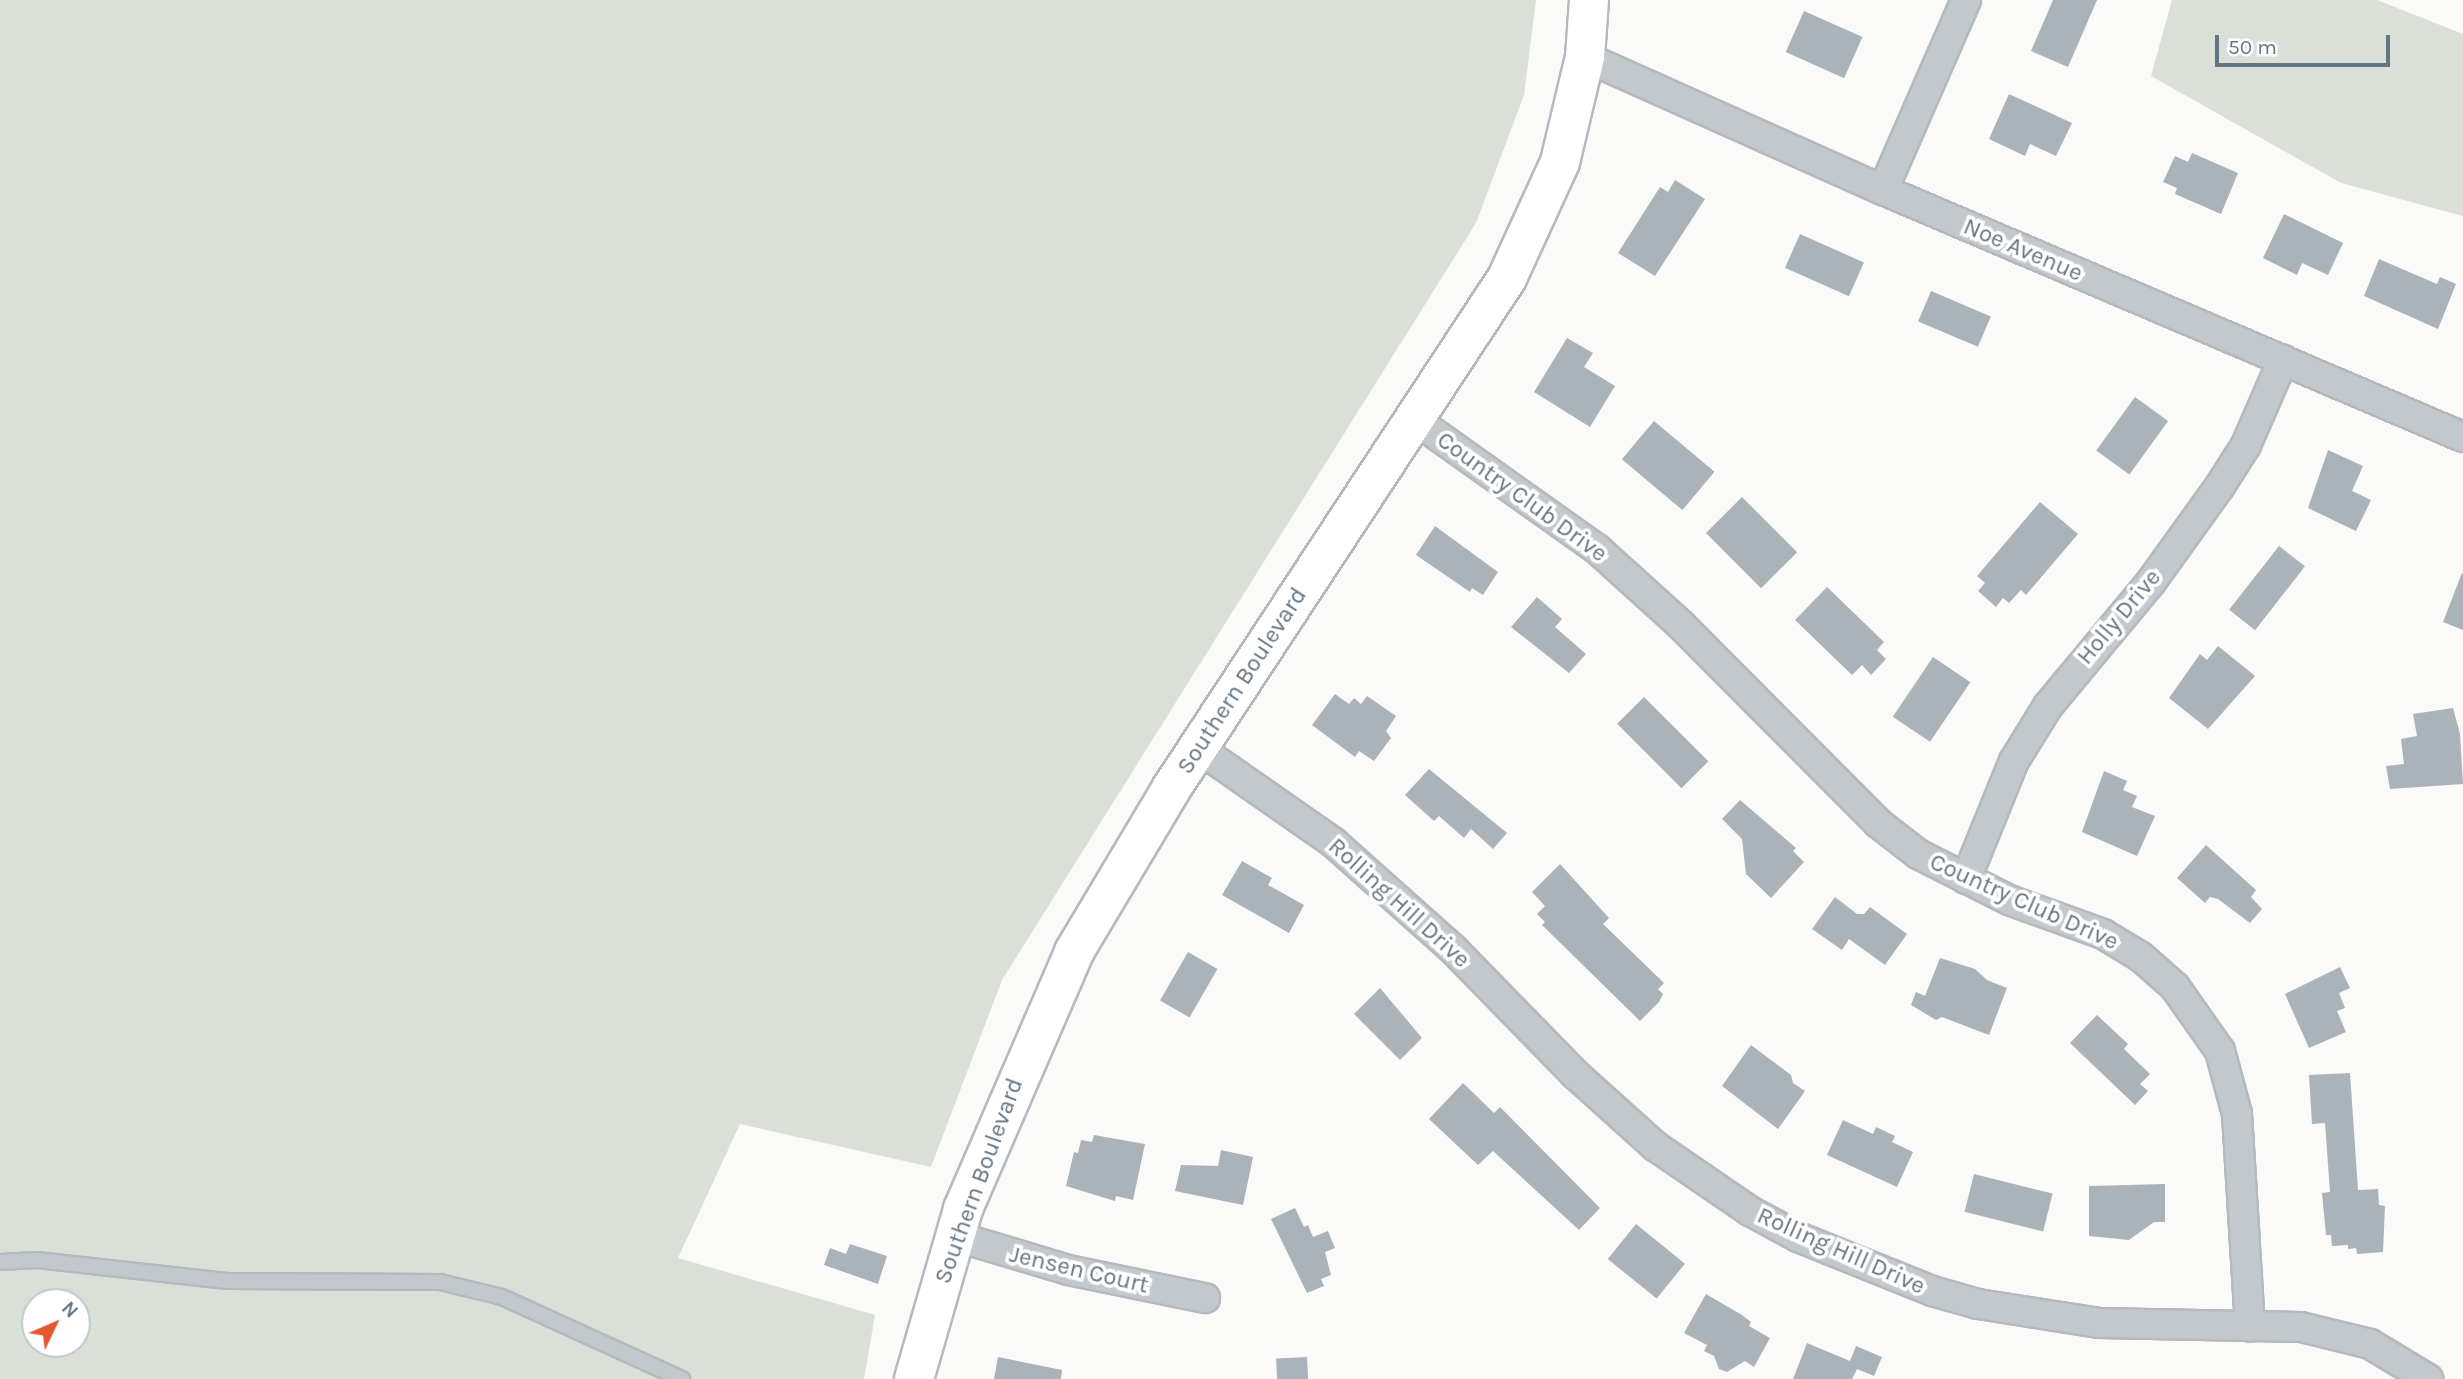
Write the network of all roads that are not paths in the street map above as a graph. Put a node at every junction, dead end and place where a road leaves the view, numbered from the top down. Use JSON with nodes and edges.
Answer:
{"nodes":[{"id":1,"x":1589,"y":0,"type":"edge"},
{"id":2,"x":1966,"y":0,"type":"edge"},
{"id":3,"x":1585,"y":57,"type":"junction"},
{"id":4,"x":1883,"y":190,"type":"junction"},
{"id":5,"x":2283,"y":360,"type":"junction"},
{"id":6,"x":1414,"y":419,"type":"junction"},
{"id":7,"x":2463,"y":437,"type":"edge"},
{"id":8,"x":1198,"y":748,"type":"junction"},
{"id":9,"x":1966,"y":879,"type":"junction"},
{"id":10,"x":955,"y":1236,"type":"junction"},
{"id":11,"x":0,"y":1262,"type":"edge"},
{"id":12,"x":1205,"y":1298,"type":"dead end"},
{"id":13,"x":2250,"y":1327,"type":"junction"},
{"id":14,"x":682,"y":1379,"type":"edge"},
{"id":15,"x":914,"y":1379,"type":"edge"},
{"id":16,"x":2428,"y":1379,"type":"edge"}],
"edges":[{"from":1,"to":3,"type":"main road","name":"Southern Boulevard"},
{"from":2,"to":4,"type":"street"},
{"from":3,"to":4,"type":"street","name":"Noe Avenue"},
{"from":3,"to":6,"type":"main road","name":"Southern Boulevard"},
{"from":4,"to":5,"type":"street","name":"Noe Avenue"},
{"from":5,"to":7,"type":"street","name":"Noe Avenue"},
{"from":5,"to":9,"type":"street","name":"Holly Drive"},
{"from":6,"to":8,"type":"main road","name":"Southern Boulevard"},
{"from":6,"to":9,"type":"street","name":"Country Club Drive"},
{"from":8,"to":10,"type":"main road","name":"Southern Boulevard"},
{"from":8,"to":13,"type":"street","name":"Rolling Hill Drive"},
{"from":9,"to":13,"type":"street","name":"Country Club Drive"},
{"from":10,"to":12,"type":"street","name":"Jensen Court"},
{"from":10,"to":15,"type":"main road","name":"Southern Boulevard"},
{"from":11,"to":14,"type":"lane"},
{"from":13,"to":16,"type":"street","name":"Rolling Hill Drive"}]}
